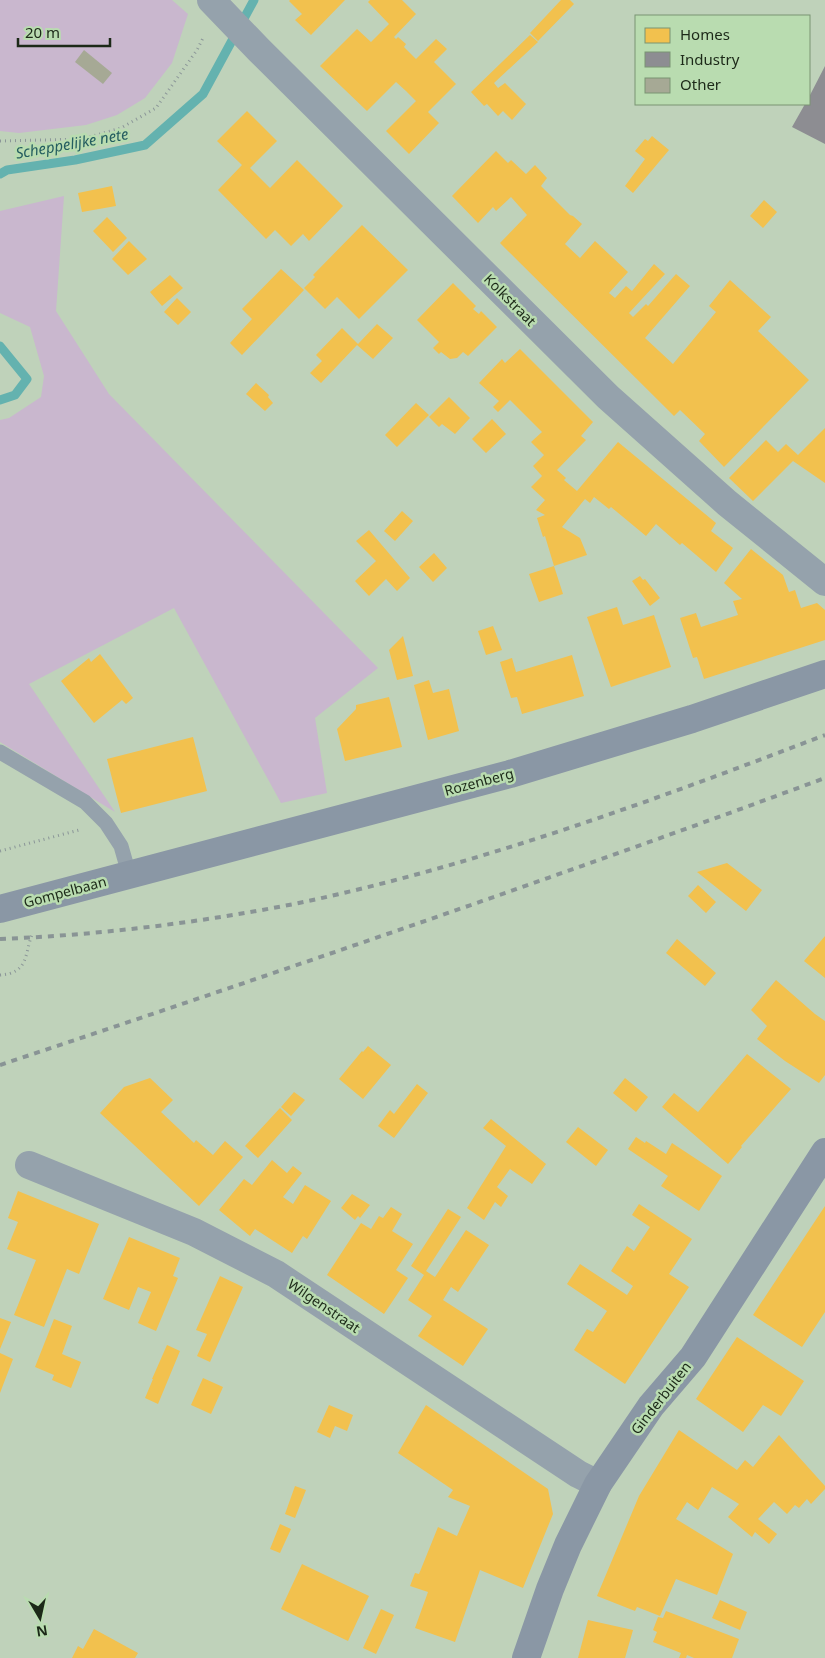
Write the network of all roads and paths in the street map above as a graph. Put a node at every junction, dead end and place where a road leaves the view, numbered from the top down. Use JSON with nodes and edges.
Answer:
{"nodes":[{"id":1,"x":220,"y":9,"type":"edge"},
{"id":2,"x":0,"y":141,"type":"edge"},
{"id":3,"x":825,"y":582,"type":"edge"},
{"id":4,"x":825,"y":674,"type":"edge"},
{"id":5,"x":0,"y":752,"type":"edge"},
{"id":6,"x":106,"y":823,"type":"junction"},
{"id":7,"x":0,"y":851,"type":"edge"},
{"id":8,"x":129,"y":874,"type":"junction"},
{"id":9,"x":0,"y":909,"type":"edge"},
{"id":10,"x":34,"y":928,"type":"dead end"},
{"id":11,"x":0,"y":975,"type":"edge"},
{"id":12,"x":825,"y":1152,"type":"edge"},
{"id":13,"x":29,"y":1164,"type":"dead end"},
{"id":14,"x":598,"y":1484,"type":"junction"},
{"id":15,"x":526,"y":1658,"type":"edge"}],
"edges":[{"from":1,"to":2,"type":"path"},
{"from":1,"to":3,"type":"street","name":"Kolkstraat"},
{"from":4,"to":8,"type":"street","name":"Rozenberg"},
{"from":5,"to":6,"type":"lane"},
{"from":6,"to":7,"type":"path"},
{"from":6,"to":8,"type":"lane"},
{"from":8,"to":9,"type":"street","name":"Gompelbaan"},
{"from":10,"to":11,"type":"path"},
{"from":12,"to":14,"type":"street","name":"Ginderbuiten"},
{"from":13,"to":14,"type":"street","name":"Wilgenstraat"},
{"from":14,"to":15,"type":"street","name":"Ginderbuiten"}]}
